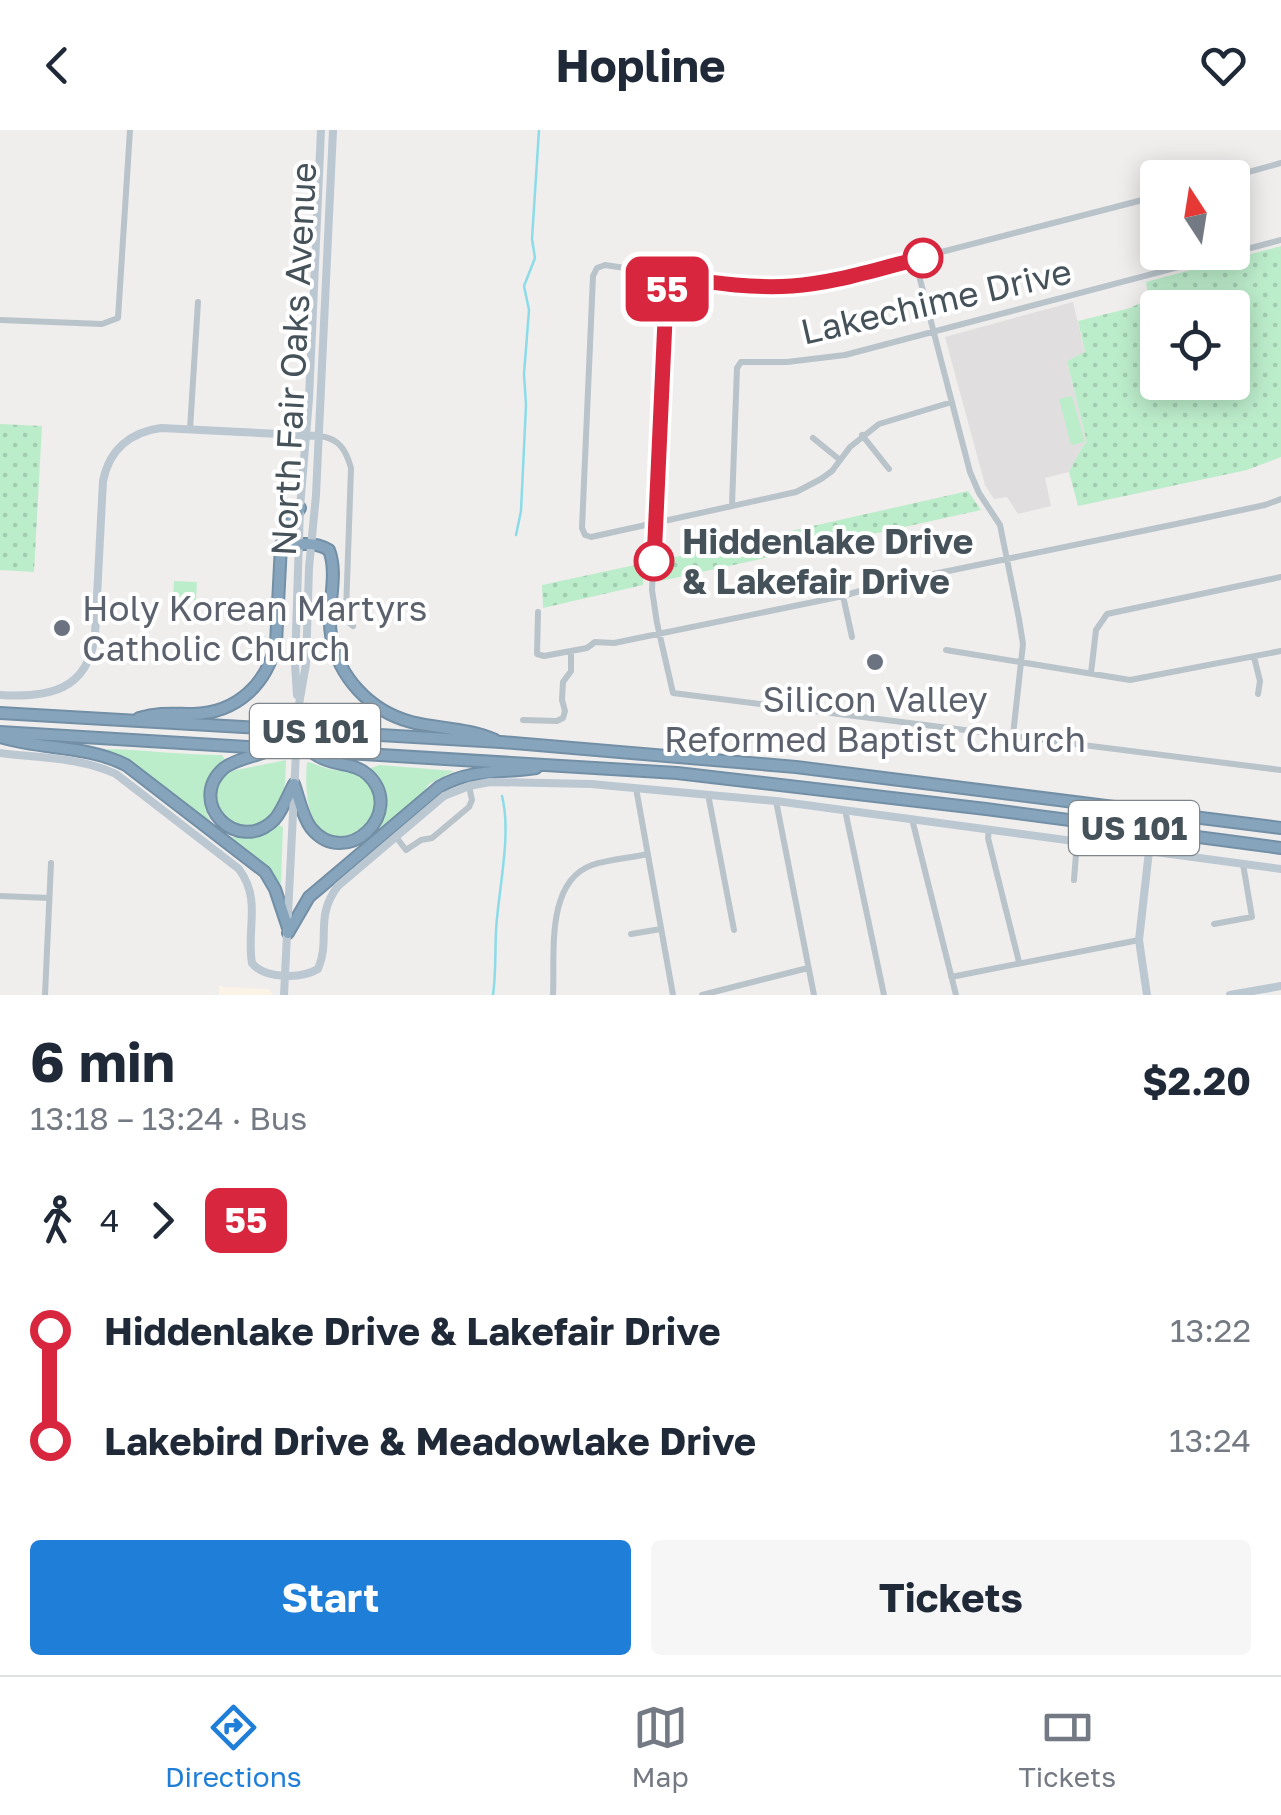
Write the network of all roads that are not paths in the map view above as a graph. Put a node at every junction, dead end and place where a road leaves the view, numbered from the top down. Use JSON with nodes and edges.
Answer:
{"nodes":[{"id":1,"x":130,"y":130,"type":"edge"},
{"id":2,"x":322,"y":130,"type":"edge"},
{"id":3,"x":334,"y":130,"type":"edge"},
{"id":4,"x":1281,"y":164,"type":"edge"},
{"id":5,"x":1250,"y":172,"type":"edge"},
{"id":6,"x":1140,"y":201,"type":"edge"},
{"id":7,"x":1281,"y":240,"type":"edge"},
{"id":8,"x":915,"y":260,"type":"junction"},
{"id":9,"x":667,"y":276,"type":"junction"},
{"id":10,"x":198,"y":302,"type":"dead end"},
{"id":11,"x":0,"y":320,"type":"edge"},
{"id":12,"x":934,"y":331,"type":"junction"},
{"id":13,"x":952,"y":402,"type":"junction"},
{"id":14,"x":190,"y":430,"type":"junction"},
{"id":15,"x":306,"y":436,"type":"junction"},
{"id":16,"x":319,"y":436,"type":"junction"},
{"id":17,"x":862,"y":436,"type":"junction"},
{"id":18,"x":813,"y":438,"type":"dead end"},
{"id":19,"x":840,"y":460,"type":"junction"},
{"id":20,"x":889,"y":469,"type":"dead end"},
{"id":21,"x":1281,"y":499,"type":"edge"},
{"id":22,"x":732,"y":505,"type":"junction"},
{"id":23,"x":300,"y":508,"type":"junction"},
{"id":24,"x":657,"y":522,"type":"junction"},
{"id":25,"x":306,"y":545,"type":"junction"},
{"id":26,"x":280,"y":553,"type":"junction"},
{"id":27,"x":1007,"y":558,"type":"junction"},
{"id":28,"x":1281,"y":576,"type":"edge"},
{"id":29,"x":843,"y":596,"type":"junction"},
{"id":30,"x":538,"y":612,"type":"dead end"},
{"id":31,"x":353,"y":626,"type":"dead end"},
{"id":32,"x":659,"y":634,"type":"junction"},
{"id":33,"x":852,"y":637,"type":"dead end"},
{"id":34,"x":946,"y":650,"type":"dead end"},
{"id":35,"x":571,"y":651,"type":"junction"},
{"id":36,"x":1281,"y":651,"type":"edge"},
{"id":37,"x":1254,"y":657,"type":"junction"},
{"id":38,"x":1022,"y":663,"type":"junction"},
{"id":39,"x":1091,"y":672,"type":"junction"},
{"id":40,"x":0,"y":694,"type":"edge"},
{"id":41,"x":1258,"y":694,"type":"dead end"},
{"id":42,"x":0,"y":713,"type":"edge"},
{"id":43,"x":130,"y":720,"type":"junction"},
{"id":44,"x":523,"y":720,"type":"dead end"},
{"id":45,"x":0,"y":734,"type":"edge"},
{"id":46,"x":1013,"y":735,"type":"junction"},
{"id":47,"x":500,"y":742,"type":"junction"},
{"id":48,"x":276,"y":748,"type":"junction"},
{"id":49,"x":309,"y":750,"type":"junction"},
{"id":50,"x":0,"y":753,"type":"edge"},
{"id":51,"x":562,"y":765,"type":"junction"},
{"id":52,"x":1281,"y":770,"type":"edge"},
{"id":53,"x":295,"y":778,"type":"junction"},
{"id":54,"x":469,"y":786,"type":"junction"},
{"id":55,"x":636,"y":788,"type":"junction"},
{"id":56,"x":708,"y":794,"type":"junction"},
{"id":57,"x":776,"y":801,"type":"junction"},
{"id":58,"x":845,"y":810,"type":"junction"},
{"id":59,"x":912,"y":819,"type":"junction"},
{"id":60,"x":1281,"y":828,"type":"edge"},
{"id":61,"x":989,"y":829,"type":"junction"},
{"id":62,"x":396,"y":837,"type":"junction"},
{"id":63,"x":1077,"y":841,"type":"junction"},
{"id":64,"x":1281,"y":848,"type":"edge"},
{"id":65,"x":1148,"y":850,"type":"junction"},
{"id":66,"x":648,"y":854,"type":"junction"},
{"id":67,"x":51,"y":862,"type":"dead end"},
{"id":68,"x":1243,"y":864,"type":"junction"},
{"id":69,"x":1281,"y":869,"type":"edge"},
{"id":70,"x":1074,"y":880,"type":"dead end"},
{"id":71,"x":0,"y":896,"type":"edge"},
{"id":72,"x":49,"y":898,"type":"junction"},
{"id":73,"x":1214,"y":924,"type":"dead end"},
{"id":74,"x":662,"y":930,"type":"junction"},
{"id":75,"x":734,"y":930,"type":"dead end"},
{"id":76,"x":288,"y":931,"type":"junction"},
{"id":77,"x":631,"y":934,"type":"dead end"},
{"id":78,"x":1139,"y":940,"type":"junction"},
{"id":79,"x":1019,"y":962,"type":"junction"},
{"id":80,"x":808,"y":968,"type":"junction"},
{"id":81,"x":286,"y":974,"type":"junction"},
{"id":82,"x":951,"y":977,"type":"junction"},
{"id":83,"x":742,"y":985,"type":"junction"},
{"id":84,"x":1281,"y":986,"type":"edge"},
{"id":85,"x":44,"y":995,"type":"edge"},
{"id":86,"x":284,"y":995,"type":"edge"},
{"id":87,"x":553,"y":995,"type":"edge"},
{"id":88,"x":673,"y":995,"type":"edge"},
{"id":89,"x":702,"y":995,"type":"edge"},
{"id":90,"x":744,"y":995,"type":"edge"},
{"id":91,"x":814,"y":995,"type":"edge"},
{"id":92,"x":884,"y":995,"type":"edge"},
{"id":93,"x":956,"y":995,"type":"edge"},
{"id":94,"x":1147,"y":995,"type":"edge"},
{"id":95,"x":1230,"y":995,"type":"edge"}],
"edges":[{"from":1,"to":11,"type":"street"},
{"from":2,"to":15,"type":"street","name":"North Fair Oaks Avenue"},
{"from":3,"to":16,"type":"street","name":"North Fair Oaks Avenue"},
{"from":4,"to":5,"type":"street"},
{"from":6,"to":8,"type":"street"},
{"from":7,"to":12,"type":"street","name":"Lakechime Drive"},
{"from":8,"to":9,"type":"street"},
{"from":8,"to":12,"type":"street"},
{"from":9,"to":24,"type":"street"},
{"from":9,"to":24,"type":"street"},
{"from":10,"to":14,"type":"street"},
{"from":12,"to":13,"type":"street"},
{"from":12,"to":22,"type":"street","name":"Lakechime Drive"},
{"from":13,"to":17,"type":"street"},
{"from":13,"to":27,"type":"street"},
{"from":14,"to":15,"type":"street"},
{"from":14,"to":40,"type":"street"},
{"from":15,"to":16,"type":"street"},
{"from":15,"to":23,"type":"street","name":"North Fair Oaks Avenue"},
{"from":16,"to":25,"type":"street","name":"North Fair Oaks Avenue"},
{"from":16,"to":31,"type":"street"},
{"from":17,"to":19,"type":"street"},
{"from":17,"to":20,"type":"street"},
{"from":18,"to":19,"type":"street"},
{"from":19,"to":22,"type":"street"},
{"from":21,"to":27,"type":"street"},
{"from":22,"to":24,"type":"street"},
{"from":23,"to":25,"type":"street","name":"North Fair Oaks Avenue"},
{"from":23,"to":26,"type":"highway"},
{"from":24,"to":32,"type":"street"},
{"from":25,"to":26,"type":"highway"},
{"from":25,"to":47,"type":"highway"},
{"from":25,"to":53,"type":"street","name":"North Fair Oaks Avenue","bridge":true},
{"from":26,"to":43,"type":"highway"},
{"from":27,"to":29,"type":"street"},
{"from":27,"to":38,"type":"street"},
{"from":28,"to":39,"type":"street"},
{"from":29,"to":32,"type":"street"},
{"from":29,"to":33,"type":"street"},
{"from":30,"to":35,"type":"street"},
{"from":32,"to":35,"type":"street"},
{"from":32,"to":46,"type":"street"},
{"from":34,"to":38,"type":"street"},
{"from":35,"to":44,"type":"street"},
{"from":36,"to":37,"type":"street"},
{"from":37,"to":39,"type":"street"},
{"from":37,"to":41,"type":"street"},
{"from":38,"to":39,"type":"street"},
{"from":38,"to":46,"type":"street"},
{"from":42,"to":43,"type":"highway","number":"US 101"},
{"from":43,"to":47,"type":"highway","number":"US 101"},
{"from":45,"to":48,"type":"highway","number":"US 101"},
{"from":45,"to":76,"type":"highway"},
{"from":46,"to":52,"type":"street"},
{"from":47,"to":60,"type":"highway","number":"US 101"},
{"from":48,"to":49,"type":"highway","number":"US 101"},
{"from":48,"to":53,"type":"highway"},
{"from":49,"to":51,"type":"highway","number":"US 101"},
{"from":49,"to":53,"type":"highway"},
{"from":50,"to":81,"type":"street"},
{"from":51,"to":64,"type":"highway","number":"US 101"},
{"from":51,"to":76,"type":"highway"},
{"from":53,"to":76,"type":"street","name":"North Fair Oaks Avenue"},
{"from":54,"to":55,"type":"street"},
{"from":54,"to":62,"type":"street"},
{"from":54,"to":62,"type":"street"},
{"from":55,"to":56,"type":"street"},
{"from":55,"to":66,"type":"street"},
{"from":56,"to":57,"type":"street"},
{"from":56,"to":75,"type":"street"},
{"from":57,"to":58,"type":"street"},
{"from":57,"to":80,"type":"street"},
{"from":58,"to":59,"type":"street"},
{"from":58,"to":92,"type":"street"},
{"from":59,"to":61,"type":"street"},
{"from":59,"to":82,"type":"street"},
{"from":61,"to":63,"type":"street"},
{"from":61,"to":79,"type":"street"},
{"from":62,"to":81,"type":"street"},
{"from":63,"to":65,"type":"street"},
{"from":63,"to":70,"type":"street"},
{"from":65,"to":68,"type":"street"},
{"from":65,"to":78,"type":"street"},
{"from":66,"to":74,"type":"street"},
{"from":66,"to":87,"type":"street"},
{"from":67,"to":72,"type":"street"},
{"from":68,"to":69,"type":"street"},
{"from":68,"to":73,"type":"street"},
{"from":71,"to":72,"type":"street"},
{"from":72,"to":85,"type":"street"},
{"from":74,"to":77,"type":"street"},
{"from":74,"to":88,"type":"street"},
{"from":76,"to":81,"type":"street","name":"North Fair Oaks Avenue"},
{"from":78,"to":79,"type":"street"},
{"from":78,"to":94,"type":"street"},
{"from":79,"to":82,"type":"street"},
{"from":80,"to":83,"type":"street"},
{"from":80,"to":91,"type":"street"},
{"from":81,"to":86,"type":"street","name":"North Fair Oaks Avenue"},
{"from":82,"to":93,"type":"street"},
{"from":83,"to":89,"type":"street"},
{"from":83,"to":90,"type":"street"},
{"from":84,"to":95,"type":"street"}]}
